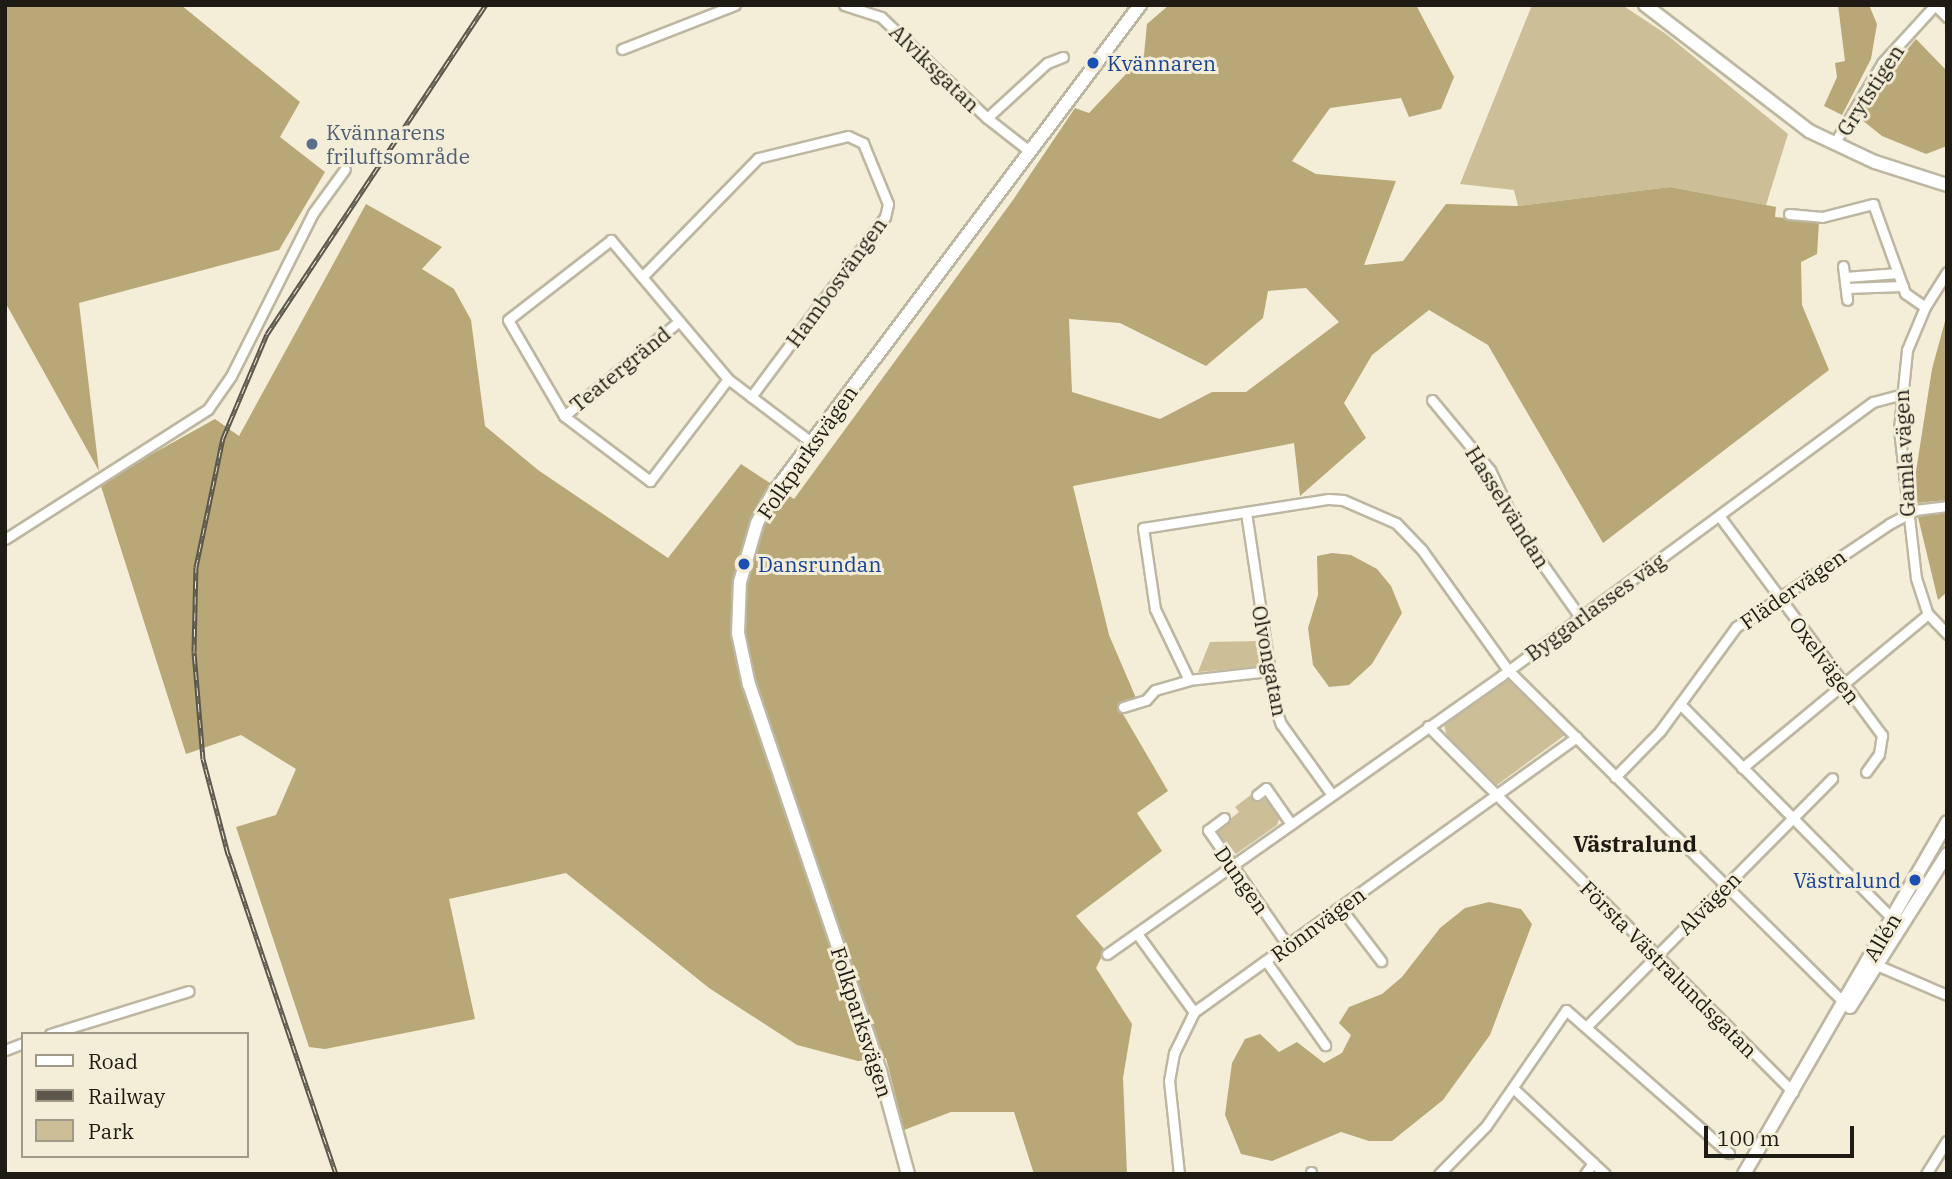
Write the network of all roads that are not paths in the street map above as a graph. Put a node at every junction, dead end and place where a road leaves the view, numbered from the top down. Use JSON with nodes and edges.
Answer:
{"nodes":[{"id":1,"x":735,"y":5,"type":"edge"},
{"id":2,"x":844,"y":5,"type":"edge"},
{"id":3,"x":1140,"y":5,"type":"edge"},
{"id":4,"x":1935,"y":5,"type":"edge"},
{"id":5,"x":1652,"y":7,"type":"edge"},
{"id":6,"x":1947,"y":17,"type":"edge"},
{"id":7,"x":621,"y":49,"type":"dead end"},
{"id":8,"x":1063,"y":57,"type":"dead end"},
{"id":9,"x":987,"y":118,"type":"junction"},
{"id":10,"x":1834,"y":144,"type":"junction"},
{"id":11,"x":1028,"y":150,"type":"junction"},
{"id":12,"x":345,"y":169,"type":"dead end"},
{"id":13,"x":1947,"y":185,"type":"edge"},
{"id":14,"x":1789,"y":214,"type":"dead end"},
{"id":15,"x":1843,"y":266,"type":"dead end"},
{"id":16,"x":1898,"y":273,"type":"junction"},
{"id":17,"x":642,"y":277,"type":"junction"},
{"id":18,"x":1845,"y":277,"type":"junction"},
{"id":19,"x":1945,"y":277,"type":"edge"},
{"id":20,"x":1903,"y":285,"type":"junction"},
{"id":21,"x":1846,"y":288,"type":"junction"},
{"id":22,"x":1847,"y":299,"type":"dead end"},
{"id":23,"x":1925,"y":307,"type":"junction"},
{"id":24,"x":678,"y":322,"type":"junction"},
{"id":25,"x":728,"y":379,"type":"junction"},
{"id":26,"x":1900,"y":395,"type":"junction"},
{"id":27,"x":751,"y":397,"type":"junction"},
{"id":28,"x":1432,"y":400,"type":"dead end"},
{"id":29,"x":564,"y":416,"type":"junction"},
{"id":30,"x":811,"y":442,"type":"junction"},
{"id":31,"x":1947,"y":506,"type":"edge"},
{"id":32,"x":1246,"y":512,"type":"junction"},
{"id":33,"x":1906,"y":514,"type":"junction"},
{"id":34,"x":1720,"y":517,"type":"junction"},
{"id":35,"x":5,"y":539,"type":"edge"},
{"id":36,"x":1778,"y":596,"type":"junction"},
{"id":37,"x":1928,"y":614,"type":"junction"},
{"id":38,"x":1580,"y":617,"type":"junction"},
{"id":39,"x":1947,"y":634,"type":"edge"},
{"id":40,"x":1508,"y":670,"type":"junction"},
{"id":41,"x":1269,"y":671,"type":"junction"},
{"id":42,"x":1189,"y":680,"type":"junction"},
{"id":43,"x":1845,"y":686,"type":"junction"},
{"id":44,"x":1680,"y":704,"type":"junction"},
{"id":45,"x":1123,"y":708,"type":"dead end"},
{"id":46,"x":1427,"y":726,"type":"junction"},
{"id":47,"x":1576,"y":737,"type":"junction"},
{"id":48,"x":1742,"y":768,"type":"junction"},
{"id":49,"x":1866,"y":772,"type":"dead end"},
{"id":50,"x":1615,"y":777,"type":"junction"},
{"id":51,"x":1832,"y":778,"type":"dead end"},
{"id":52,"x":1257,"y":795,"type":"dead end"},
{"id":53,"x":1332,"y":795,"type":"junction"},
{"id":54,"x":1495,"y":795,"type":"junction"},
{"id":55,"x":1224,"y":818,"type":"dead end"},
{"id":56,"x":1790,"y":819,"type":"junction"},
{"id":57,"x":1947,"y":822,"type":"edge"},
{"id":58,"x":1291,"y":824,"type":"junction"},
{"id":59,"x":1947,"y":854,"type":"edge"},
{"id":60,"x":1232,"y":866,"type":"junction"},
{"id":61,"x":1726,"y":885,"type":"junction"},
{"id":62,"x":1340,"y":908,"type":"junction"},
{"id":63,"x":1897,"y":923,"type":"junction"},
{"id":64,"x":1139,"y":935,"type":"junction"},
{"id":65,"x":1288,"y":946,"type":"junction"},
{"id":66,"x":1107,"y":954,"type":"dead end"},
{"id":67,"x":1656,"y":956,"type":"junction"},
{"id":68,"x":1266,"y":961,"type":"junction"},
{"id":69,"x":1381,"y":961,"type":"dead end"},
{"id":70,"x":1872,"y":964,"type":"junction"},
{"id":71,"x":189,"y":991,"type":"dead end"},
{"id":72,"x":1947,"y":995,"type":"edge"},
{"id":73,"x":1847,"y":1004,"type":"junction"},
{"id":74,"x":1194,"y":1012,"type":"junction"},
{"id":75,"x":1586,"y":1027,"type":"junction"},
{"id":76,"x":56,"y":1032,"type":"edge"},
{"id":77,"x":1325,"y":1045,"type":"dead end"},
{"id":78,"x":1513,"y":1088,"type":"junction"},
{"id":79,"x":1793,"y":1092,"type":"junction"},
{"id":80,"x":1947,"y":1141,"type":"edge"},
{"id":81,"x":1729,"y":1153,"type":"dead end"},
{"id":82,"x":1593,"y":1163,"type":"junction"},
{"id":83,"x":908,"y":1174,"type":"edge"},
{"id":84,"x":1179,"y":1174,"type":"edge"},
{"id":85,"x":1439,"y":1174,"type":"edge"},
{"id":86,"x":1585,"y":1174,"type":"edge"},
{"id":87,"x":1605,"y":1174,"type":"edge"},
{"id":88,"x":1744,"y":1174,"type":"edge"},
{"id":89,"x":1926,"y":1174,"type":"edge"}],
"edges":[{"from":1,"to":7,"type":"street"},
{"from":2,"to":9,"type":"street","name":"Alviksgatan"},
{"from":3,"to":11,"type":"main road","name":"Folkparksvägen"},
{"from":4,"to":6,"type":"street","name":"Grytstigen"},
{"from":4,"to":10,"type":"street","name":"Grytstigen"},
{"from":5,"to":10,"type":"main road"},
{"from":8,"to":9,"type":"street","name":"Alviksgatan"},
{"from":9,"to":11,"type":"street","name":"Alviksgatan"},
{"from":10,"to":13,"type":"main road"},
{"from":11,"to":30,"type":"main road","name":"Folkparksvägen"},
{"from":12,"to":35,"type":"street"},
{"from":14,"to":16,"type":"street"},
{"from":15,"to":18,"type":"street"},
{"from":16,"to":18,"type":"street"},
{"from":16,"to":20,"type":"street"},
{"from":17,"to":24,"type":"street"},
{"from":17,"to":27,"type":"street","name":"Hambosvängen"},
{"from":17,"to":29,"type":"street"},
{"from":18,"to":21,"type":"street"},
{"from":19,"to":23,"type":"street","name":"Gamla vägen"},
{"from":20,"to":21,"type":"street"},
{"from":20,"to":23,"type":"street"},
{"from":21,"to":22,"type":"street"},
{"from":23,"to":26,"type":"street","name":"Gamla vägen"},
{"from":24,"to":25,"type":"street"},
{"from":24,"to":29,"type":"street","name":"Teatergränd"},
{"from":25,"to":27,"type":"street"},
{"from":25,"to":29,"type":"street"},
{"from":26,"to":33,"type":"street","name":"Gamla vägen"},
{"from":26,"to":34,"type":"street","name":"Byggarlasses väg"},
{"from":27,"to":30,"type":"street"},
{"from":28,"to":38,"type":"street","name":"Hasselvändan"},
{"from":30,"to":83,"type":"main road","name":"Folkparksvägen"},
{"from":31,"to":33,"type":"street"},
{"from":32,"to":40,"type":"street"},
{"from":32,"to":41,"type":"street","name":"Olvongatan"},
{"from":32,"to":42,"type":"street"},
{"from":33,"to":36,"type":"street","name":"Flädervägen"},
{"from":33,"to":37,"type":"street","name":"Gamla vägen"},
{"from":34,"to":36,"type":"street","name":"Oxelvägen"},
{"from":34,"to":38,"type":"street","name":"Byggarlasses väg"},
{"from":36,"to":43,"type":"street","name":"Oxelvägen"},
{"from":36,"to":44,"type":"street","name":"Flädervägen"},
{"from":37,"to":39,"type":"street","name":"Gamla vägen"},
{"from":37,"to":43,"type":"street"},
{"from":38,"to":40,"type":"street","name":"Byggarlasses väg"},
{"from":40,"to":46,"type":"street","name":"Byggarlasses väg"},
{"from":40,"to":47,"type":"street"},
{"from":41,"to":42,"type":"street"},
{"from":41,"to":53,"type":"street","name":"Olvongatan"},
{"from":42,"to":45,"type":"street"},
{"from":43,"to":48,"type":"street"},
{"from":43,"to":49,"type":"street","name":"Oxelvägen"},
{"from":44,"to":48,"type":"street"},
{"from":44,"to":50,"type":"street","name":"Flädervägen"},
{"from":46,"to":53,"type":"street","name":"Byggarlasses väg"},
{"from":46,"to":54,"type":"street","name":"Första Västralundsgatan"},
{"from":47,"to":50,"type":"street"},
{"from":47,"to":54,"type":"street","name":"Rönnvägen"},
{"from":48,"to":56,"type":"street"},
{"from":50,"to":61,"type":"street"},
{"from":51,"to":56,"type":"street","name":"Alvägen"},
{"from":52,"to":58,"type":"street"},
{"from":53,"to":58,"type":"street","name":"Byggarlasses väg"},
{"from":54,"to":62,"type":"street","name":"Rönnvägen"},
{"from":54,"to":67,"type":"street","name":"Första Västralundsgatan"},
{"from":55,"to":60,"type":"street","name":"Dungen"},
{"from":56,"to":61,"type":"street","name":"Alvägen"},
{"from":56,"to":63,"type":"street"},
{"from":57,"to":63,"type":"main road","name":"Allén"},
{"from":58,"to":60,"type":"street","name":"Byggarlasses väg"},
{"from":59,"to":63,"type":"main road","name":"Allén"},
{"from":60,"to":64,"type":"street","name":"Byggarlasses väg"},
{"from":60,"to":65,"type":"street","name":"Dungen"},
{"from":61,"to":67,"type":"street","name":"Alvägen"},
{"from":61,"to":73,"type":"street"},
{"from":62,"to":65,"type":"street","name":"Rönnvägen"},
{"from":62,"to":69,"type":"street"},
{"from":63,"to":70,"type":"main road","name":"Allén"},
{"from":64,"to":66,"type":"street","name":"Byggarlasses väg"},
{"from":64,"to":74,"type":"street"},
{"from":65,"to":68,"type":"street","name":"Rönnvägen"},
{"from":67,"to":75,"type":"street","name":"Alvägen"},
{"from":67,"to":79,"type":"street","name":"Första Västralundsgatan"},
{"from":68,"to":74,"type":"street","name":"Rönnvägen"},
{"from":68,"to":77,"type":"street"},
{"from":70,"to":72,"type":"street"},
{"from":70,"to":73,"type":"main road","name":"Allén"},
{"from":71,"to":76,"type":"street"},
{"from":73,"to":79,"type":"main road","name":"Allén"},
{"from":74,"to":84,"type":"street","name":"Rönnvägen"},
{"from":75,"to":78,"type":"street"},
{"from":75,"to":81,"type":"street"},
{"from":78,"to":82,"type":"street"},
{"from":78,"to":85,"type":"street"},
{"from":79,"to":88,"type":"main road","name":"Allén"},
{"from":80,"to":89,"type":"street"},
{"from":82,"to":86,"type":"street"},
{"from":82,"to":87,"type":"street"}]}
